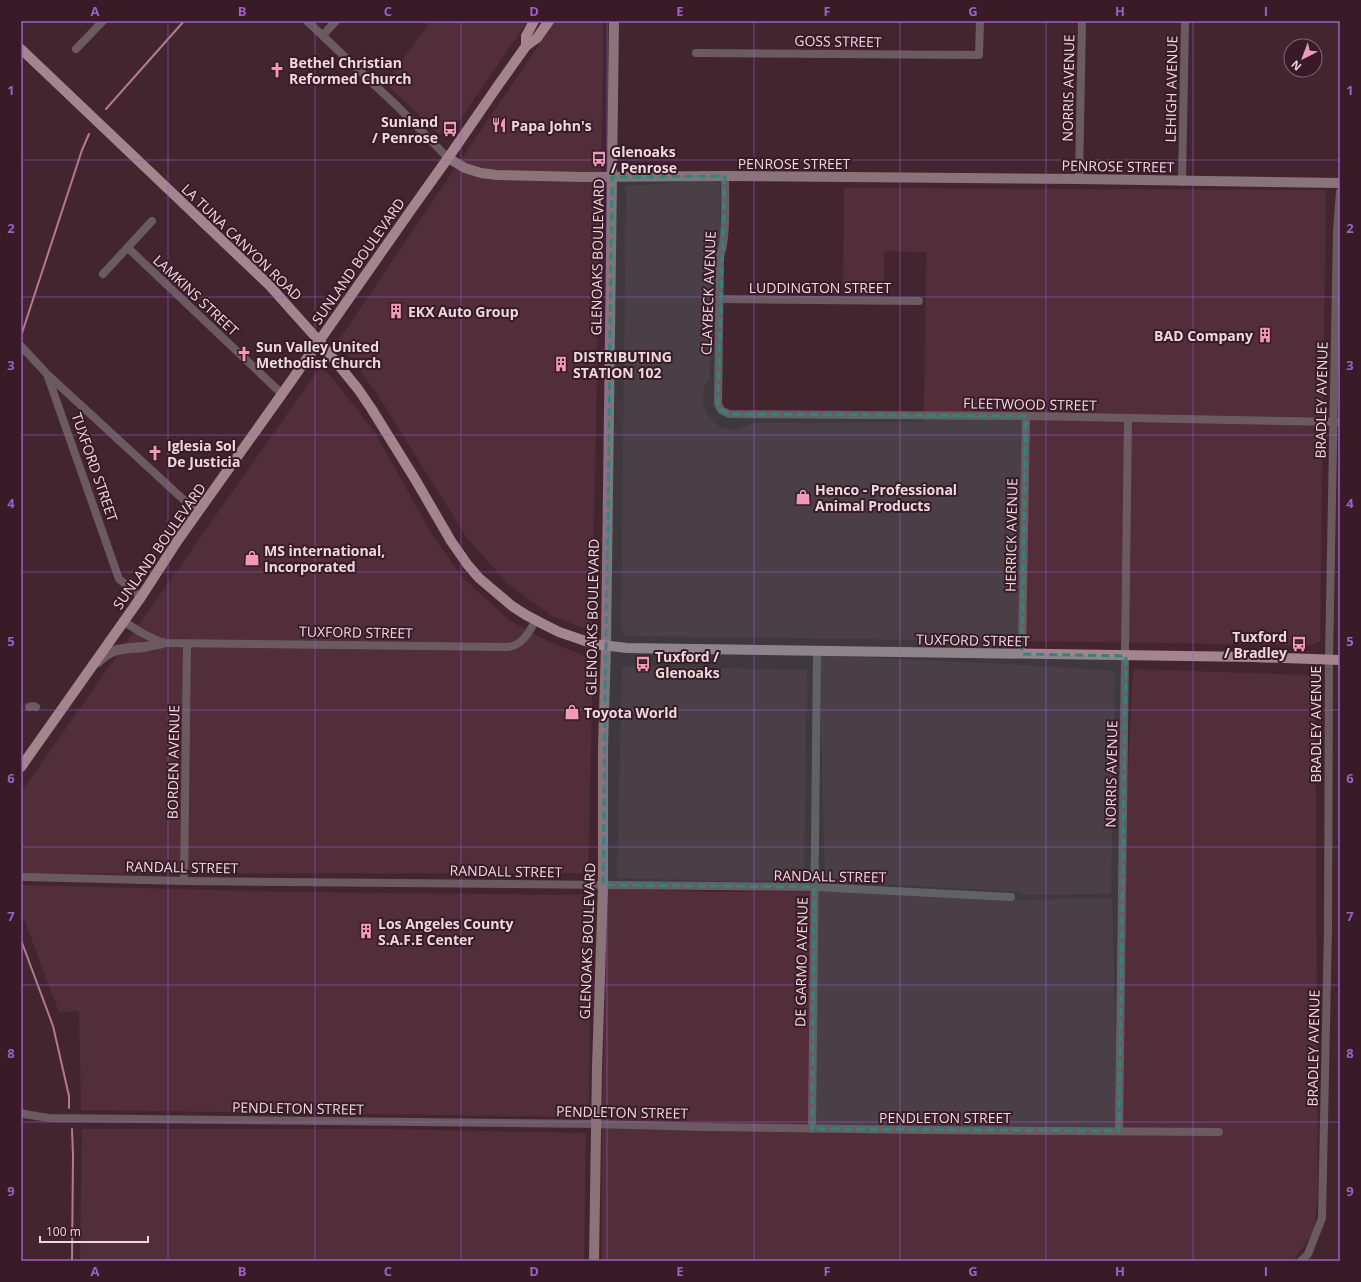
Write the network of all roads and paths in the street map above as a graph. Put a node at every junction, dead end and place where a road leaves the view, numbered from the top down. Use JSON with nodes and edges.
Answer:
{"nodes":[{"id":1,"x":103,"y":21,"type":"edge"},
{"id":2,"x":308,"y":21,"type":"edge"},
{"id":3,"x":336,"y":21,"type":"edge"},
{"id":4,"x":534,"y":21,"type":"edge"},
{"id":5,"x":549,"y":21,"type":"edge"},
{"id":6,"x":614,"y":21,"type":"edge"},
{"id":7,"x":980,"y":21,"type":"edge"},
{"id":8,"x":1082,"y":21,"type":"edge"},
{"id":9,"x":1185,"y":21,"type":"edge"},
{"id":10,"x":323,"y":35,"type":"junction"},
{"id":11,"x":526,"y":46,"type":"junction"},
{"id":12,"x":21,"y":49,"type":"edge"},
{"id":13,"x":76,"y":49,"type":"dead end"},
{"id":14,"x":696,"y":53,"type":"dead end"},
{"id":15,"x":448,"y":158,"type":"junction"},
{"id":16,"x":725,"y":176,"type":"junction"},
{"id":17,"x":612,"y":177,"type":"junction"},
{"id":18,"x":1079,"y":179,"type":"junction"},
{"id":19,"x":1182,"y":182,"type":"junction"},
{"id":20,"x":1340,"y":184,"type":"edge"},
{"id":21,"x":1340,"y":192,"type":"edge"},
{"id":22,"x":152,"y":222,"type":"dead end"},
{"id":23,"x":128,"y":248,"type":"junction"},
{"id":24,"x":103,"y":274,"type":"dead end"},
{"id":25,"x":720,"y":299,"type":"junction"},
{"id":26,"x":919,"y":300,"type":"dead end"},
{"id":27,"x":319,"y":341,"type":"junction"},
{"id":28,"x":21,"y":346,"type":"edge"},
{"id":29,"x":47,"y":374,"type":"junction"},
{"id":30,"x":282,"y":394,"type":"junction"},
{"id":31,"x":722,"y":410,"type":"joint"},
{"id":32,"x":1026,"y":416,"type":"junction"},
{"id":33,"x":1128,"y":418,"type":"junction"},
{"id":34,"x":1337,"y":422,"type":"edge"},
{"id":35,"x":198,"y":512,"type":"junction"},
{"id":36,"x":141,"y":596,"type":"junction"},
{"id":37,"x":536,"y":620,"type":"junction"},
{"id":38,"x":124,"y":621,"type":"junction"},
{"id":39,"x":163,"y":643,"type":"junction"},
{"id":40,"x":187,"y":644,"type":"junction"},
{"id":41,"x":606,"y":646,"type":"junction"},
{"id":42,"x":817,"y":652,"type":"junction"},
{"id":43,"x":1022,"y":654,"type":"junction"},
{"id":44,"x":1126,"y":656,"type":"junction"},
{"id":45,"x":1329,"y":660,"type":"junction"},
{"id":46,"x":1340,"y":660,"type":"edge"},
{"id":47,"x":84,"y":676,"type":"junction"},
{"id":48,"x":21,"y":767,"type":"edge"},
{"id":49,"x":24,"y":877,"type":"dead end"},
{"id":50,"x":184,"y":881,"type":"junction"},
{"id":51,"x":603,"y":885,"type":"junction"},
{"id":52,"x":815,"y":887,"type":"junction"},
{"id":53,"x":1011,"y":897,"type":"dead end"},
{"id":54,"x":23,"y":1113,"type":"edge"},
{"id":55,"x":596,"y":1124,"type":"junction"},
{"id":56,"x":812,"y":1128,"type":"junction"},
{"id":57,"x":1119,"y":1131,"type":"junction"},
{"id":58,"x":1219,"y":1132,"type":"dead end"},
{"id":59,"x":594,"y":1261,"type":"edge"},
{"id":60,"x":1301,"y":1261,"type":"edge"}],
"edges":[{"from":1,"to":13,"type":"street"},
{"from":2,"to":10,"type":"street","name":"PENROSE STREET"},
{"from":3,"to":10,"type":"street"},
{"from":4,"to":11,"type":"main road","name":"SUNLAND BOULEVARD"},
{"from":5,"to":11,"type":"main road","name":"SUNLAND BOULEVARD"},
{"from":6,"to":17,"type":"main road","name":"GLENOAKS BOULEVARD"},
{"from":7,"to":14,"type":"street","name":"GOSS STREET"},
{"from":8,"to":18,"type":"street","name":"NORRIS AVENUE"},
{"from":9,"to":19,"type":"street","name":"LEHIGH AVENUE"},
{"from":10,"to":15,"type":"street","name":"PENROSE STREET"},
{"from":11,"to":15,"type":"main road","name":"SUNLAND BOULEVARD"},
{"from":12,"to":27,"type":"main road","name":"LA TUNA CANYON ROAD"},
{"from":15,"to":17,"type":"main road","name":"PENROSE STREET"},
{"from":15,"to":27,"type":"main road","name":"SUNLAND BOULEVARD"},
{"from":16,"to":17,"type":"main road","name":"PENROSE STREET"},
{"from":16,"to":18,"type":"main road","name":"PENROSE STREET"},
{"from":16,"to":25,"type":"street","name":"CLAYBECK AVENUE"},
{"from":17,"to":41,"type":"main road","name":"GLENOAKS BOULEVARD"},
{"from":18,"to":19,"type":"main road","name":"PENROSE STREET"},
{"from":19,"to":20,"type":"main road","name":"PENROSE STREET"},
{"from":21,"to":34,"type":"street","name":"BRADLEY AVENUE"},
{"from":22,"to":23,"type":"street"},
{"from":23,"to":24,"type":"street"},
{"from":23,"to":30,"type":"street","name":"LAMKINS STREET"},
{"from":25,"to":26,"type":"street","name":"LUDDINGTON STREET"},
{"from":25,"to":31,"type":"street","name":"CLAYBECK AVENUE"},
{"from":27,"to":30,"type":"main road","name":"SUNLAND BOULEVARD"},
{"from":27,"to":37,"type":"main road","name":"LA TUNA CANYON ROAD"},
{"from":28,"to":29,"type":"street","name":"TUXFORD STREET"},
{"from":29,"to":35,"type":"street"},
{"from":29,"to":36,"type":"street","name":"TUXFORD STREET"},
{"from":30,"to":35,"type":"main road","name":"SUNLAND BOULEVARD"},
{"from":31,"to":32,"type":"street","name":"FLEETWOOD STREET"},
{"from":32,"to":33,"type":"street","name":"FLEETWOOD STREET"},
{"from":32,"to":43,"type":"street","name":"HERRICK AVENUE"},
{"from":33,"to":34,"type":"street","name":"FLEETWOOD STREET"},
{"from":33,"to":44,"type":"street","name":"NORRIS AVENUE"},
{"from":34,"to":45,"type":"street","name":"BRADLEY AVENUE"},
{"from":35,"to":36,"type":"main road","name":"SUNLAND BOULEVARD"},
{"from":36,"to":38,"type":"main road","name":"SUNLAND BOULEVARD"},
{"from":37,"to":40,"type":"street","name":"TUXFORD STREET"},
{"from":37,"to":41,"type":"main road","name":"LA TUNA CANYON ROAD"},
{"from":38,"to":39,"type":"street","name":"TUXFORD STREET"},
{"from":38,"to":47,"type":"main road","name":"SUNLAND BOULEVARD"},
{"from":39,"to":40,"type":"street","name":"TUXFORD STREET"},
{"from":39,"to":47,"type":"street","name":"TUXFORD STREET"},
{"from":40,"to":50,"type":"street","name":"BORDEN AVENUE"},
{"from":41,"to":42,"type":"main road","name":"TUXFORD STREET"},
{"from":41,"to":51,"type":"main road","name":"GLENOAKS BOULEVARD"},
{"from":42,"to":43,"type":"main road","name":"TUXFORD STREET"},
{"from":42,"to":52,"type":"street","name":"DE GARMO AVENUE"},
{"from":43,"to":44,"type":"main road","name":"TUXFORD STREET"},
{"from":44,"to":45,"type":"main road","name":"TUXFORD STREET"},
{"from":44,"to":57,"type":"street","name":"NORRIS AVENUE"},
{"from":45,"to":46,"type":"main road","name":"TUXFORD STREET"},
{"from":45,"to":60,"type":"street","name":"BRADLEY AVENUE"},
{"from":47,"to":48,"type":"main road","name":"SUNLAND BOULEVARD"},
{"from":49,"to":50,"type":"street","name":"RANDALL STREET"},
{"from":50,"to":51,"type":"street","name":"RANDALL STREET"},
{"from":51,"to":52,"type":"street","name":"RANDALL STREET"},
{"from":51,"to":55,"type":"main road","name":"GLENOAKS BOULEVARD"},
{"from":52,"to":53,"type":"street","name":"RANDALL STREET"},
{"from":52,"to":56,"type":"street","name":"DE GARMO AVENUE"},
{"from":54,"to":55,"type":"street","name":"PENDLETON STREET"},
{"from":55,"to":56,"type":"street","name":"PENDLETON STREET"},
{"from":55,"to":59,"type":"main road","name":"GLENOAKS BOULEVARD"},
{"from":56,"to":57,"type":"street","name":"PENDLETON STREET"},
{"from":57,"to":58,"type":"street","name":"PENDLETON STREET"}]}
